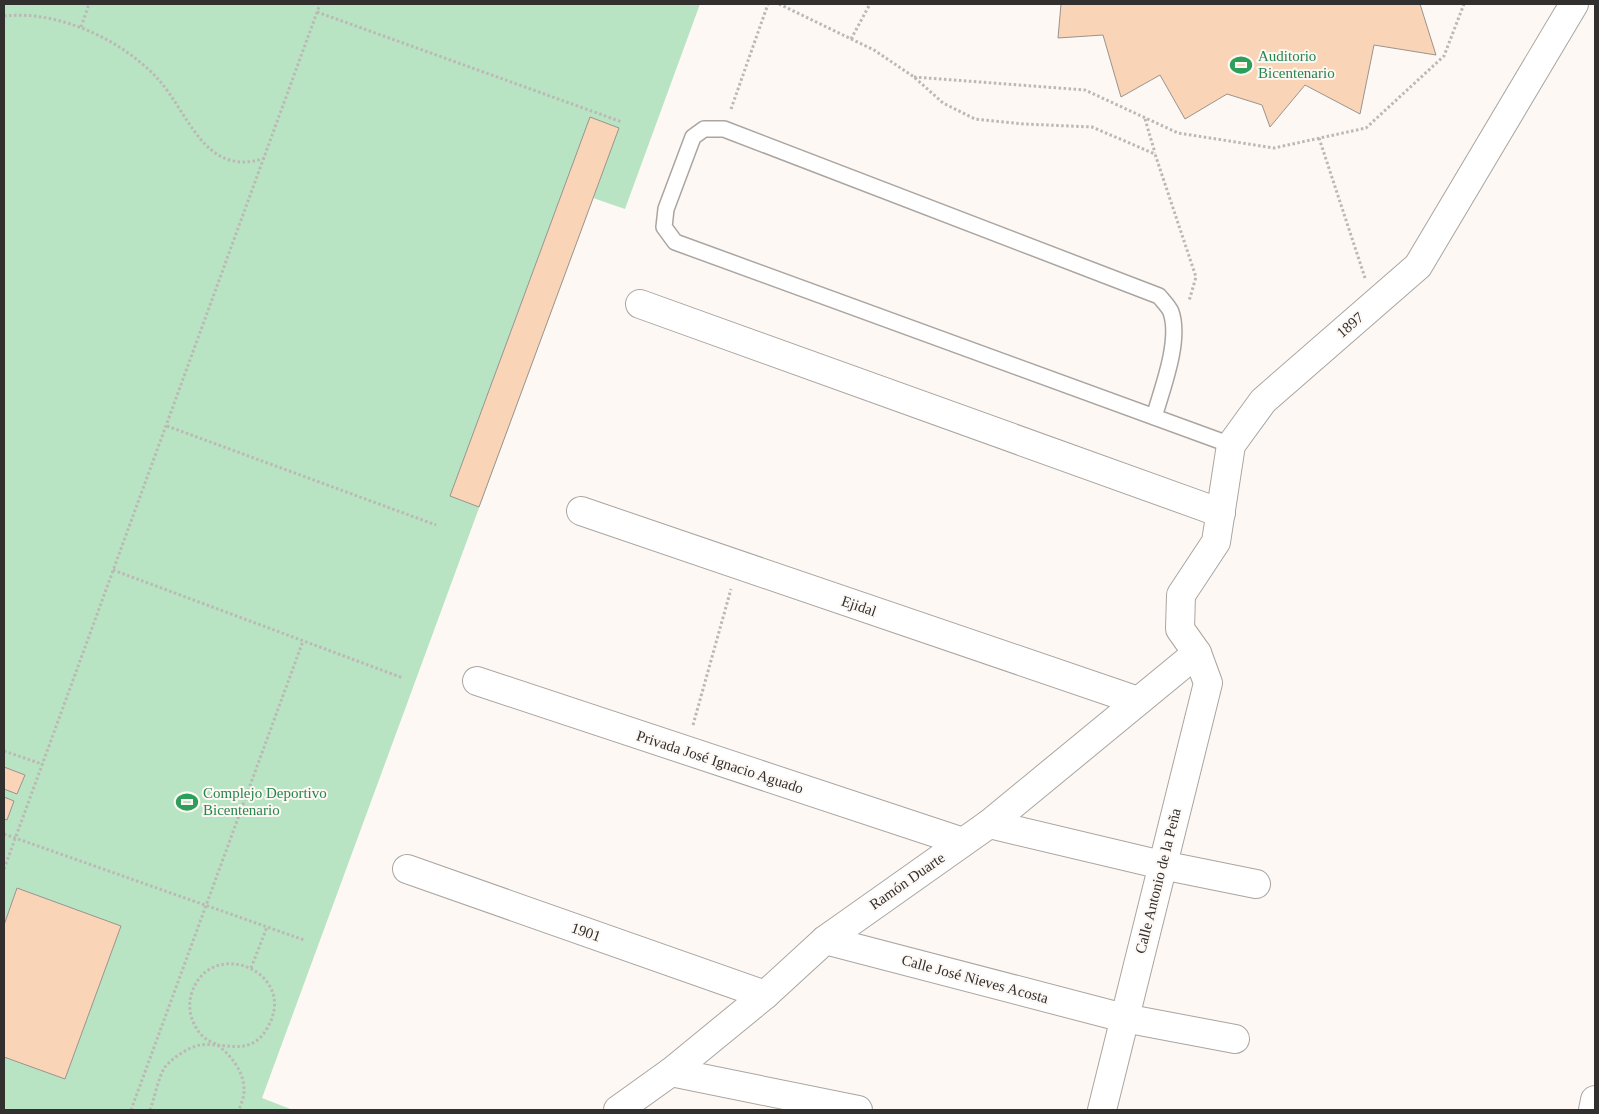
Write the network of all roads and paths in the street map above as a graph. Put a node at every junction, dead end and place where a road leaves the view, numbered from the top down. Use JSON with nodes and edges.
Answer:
{"nodes":[{"id":1,"x":89,"y":4,"type":"edge"},
{"id":2,"x":320,"y":4,"type":"edge"},
{"id":3,"x":768,"y":4,"type":"edge"},
{"id":4,"x":780,"y":4,"type":"edge"},
{"id":5,"x":870,"y":4,"type":"edge"},
{"id":6,"x":1464,"y":4,"type":"edge"},
{"id":7,"x":1574,"y":4,"type":"edge"},
{"id":8,"x":317,"y":12,"type":"junction"},
{"id":9,"x":4,"y":16,"type":"edge"},
{"id":10,"x":81,"y":26,"type":"junction"},
{"id":11,"x":851,"y":39,"type":"junction"},
{"id":12,"x":914,"y":77,"type":"junction"},
{"id":13,"x":1146,"y":119,"type":"junction"},
{"id":14,"x":622,"y":122,"type":"dead end"},
{"id":15,"x":724,"y":129,"type":"junction"},
{"id":16,"x":1319,"y":138,"type":"junction"},
{"id":17,"x":1155,"y":154,"type":"junction"},
{"id":18,"x":265,"y":158,"type":"junction"},
{"id":19,"x":640,"y":304,"type":"dead end"},
{"id":20,"x":1373,"y":305,"type":"junction"},
{"id":21,"x":1170,"y":311,"type":"junction"},
{"id":22,"x":1154,"y":417,"type":"junction"},
{"id":23,"x":167,"y":426,"type":"junction"},
{"id":24,"x":1231,"y":446,"type":"junction"},
{"id":25,"x":581,"y":511,"type":"dead end"},
{"id":26,"x":1221,"y":513,"type":"junction"},
{"id":27,"x":436,"y":525,"type":"dead end"},
{"id":28,"x":738,"y":564,"type":"junction"},
{"id":29,"x":114,"y":570,"type":"junction"},
{"id":30,"x":303,"y":641,"type":"junction"},
{"id":31,"x":1197,"y":653,"type":"junction"},
{"id":32,"x":404,"y":678,"type":"dead end"},
{"id":33,"x":477,"y":681,"type":"dead end"},
{"id":34,"x":1138,"y":701,"type":"junction"},
{"id":35,"x":686,"y":750,"type":"junction"},
{"id":36,"x":4,"y":751,"type":"edge"},
{"id":37,"x":42,"y":764,"type":"junction"},
{"id":38,"x":989,"y":824,"type":"junction"},
{"id":39,"x":4,"y":834,"type":"edge"},
{"id":40,"x":15,"y":838,"type":"junction"},
{"id":41,"x":963,"y":842,"type":"junction"},
{"id":42,"x":1162,"y":865,"type":"junction"},
{"id":43,"x":4,"y":869,"type":"edge"},
{"id":44,"x":407,"y":869,"type":"dead end"},
{"id":45,"x":1256,"y":884,"type":"dead end"},
{"id":46,"x":207,"y":905,"type":"junction"},
{"id":47,"x":267,"y":927,"type":"junction"},
{"id":48,"x":304,"y":940,"type":"dead end"},
{"id":49,"x":825,"y":940,"type":"junction"},
{"id":50,"x":251,"y":968,"type":"junction"},
{"id":51,"x":765,"y":995,"type":"junction"},
{"id":52,"x":1124,"y":1018,"type":"junction"},
{"id":53,"x":1235,"y":1039,"type":"dead end"},
{"id":54,"x":218,"y":1045,"type":"junction"},
{"id":55,"x":671,"y":1072,"type":"junction"},
{"id":56,"x":1595,"y":1100,"type":"edge"},
{"id":57,"x":132,"y":1110,"type":"edge"},
{"id":58,"x":150,"y":1110,"type":"edge"},
{"id":59,"x":239,"y":1110,"type":"edge"},
{"id":60,"x":618,"y":1110,"type":"edge"},
{"id":61,"x":858,"y":1110,"type":"edge"},
{"id":62,"x":1102,"y":1110,"type":"edge"},
{"id":63,"x":1593,"y":1110,"type":"edge"}],
"edges":[{"from":1,"to":10,"type":"path"},
{"from":2,"to":8,"type":"path"},
{"from":3,"to":15,"type":"path"},
{"from":4,"to":11,"type":"path"},
{"from":5,"to":11,"type":"path"},
{"from":6,"to":16,"type":"path"},
{"from":7,"to":20,"type":"street","name":"1897"},
{"from":8,"to":14,"type":"path"},
{"from":8,"to":18,"type":"path"},
{"from":9,"to":10,"type":"path"},
{"from":10,"to":18,"type":"path"},
{"from":11,"to":12,"type":"path"},
{"from":12,"to":13,"type":"path"},
{"from":12,"to":17,"type":"path"},
{"from":13,"to":16,"type":"path"},
{"from":13,"to":17,"type":"path"},
{"from":15,"to":21,"type":"lane"},
{"from":15,"to":22,"type":"lane"},
{"from":16,"to":20,"type":"path"},
{"from":17,"to":21,"type":"path"},
{"from":18,"to":23,"type":"path"},
{"from":19,"to":26,"type":"street"},
{"from":20,"to":24,"type":"street","name":"1897"},
{"from":21,"to":22,"type":"lane"},
{"from":22,"to":24,"type":"lane"},
{"from":23,"to":27,"type":"path"},
{"from":23,"to":29,"type":"path"},
{"from":24,"to":26,"type":"street","name":"1897"},
{"from":25,"to":28,"type":"street","name":"Ejidal"},
{"from":26,"to":31,"type":"street","name":"1897"},
{"from":28,"to":34,"type":"street","name":"Ejidal"},
{"from":28,"to":35,"type":"path"},
{"from":29,"to":30,"type":"path"},
{"from":29,"to":37,"type":"path"},
{"from":30,"to":32,"type":"path"},
{"from":30,"to":46,"type":"path"},
{"from":31,"to":34,"type":"street","name":"Ramón Duarte"},
{"from":31,"to":42,"type":"street","name":"Calle Antonio de la Peña"},
{"from":33,"to":35,"type":"street","name":"Privada José Ignacio Aguado"},
{"from":34,"to":38,"type":"street","name":"Ramón Duarte"},
{"from":35,"to":41,"type":"street","name":"Privada José Ignacio Aguado"},
{"from":36,"to":37,"type":"path"},
{"from":37,"to":40,"type":"path"},
{"from":38,"to":41,"type":"street","name":"Ramón Duarte"},
{"from":38,"to":42,"type":"street"},
{"from":39,"to":40,"type":"path"},
{"from":40,"to":43,"type":"path"},
{"from":40,"to":46,"type":"path"},
{"from":41,"to":49,"type":"street","name":"Ramón Duarte"},
{"from":42,"to":45,"type":"street"},
{"from":42,"to":52,"type":"street","name":"Calle Antonio de la Peña"},
{"from":44,"to":51,"type":"street","name":"1901"},
{"from":46,"to":47,"type":"path"},
{"from":46,"to":57,"type":"path"},
{"from":47,"to":48,"type":"path"},
{"from":47,"to":50,"type":"path"},
{"from":49,"to":51,"type":"street","name":"Ramón Duarte"},
{"from":49,"to":52,"type":"street","name":"Calle José Nieves Acosta"},
{"from":50,"to":54,"type":"path"},
{"from":50,"to":54,"type":"path"},
{"from":51,"to":55,"type":"street","name":"Ramón Duarte"},
{"from":52,"to":53,"type":"street","name":"Calle José Nieves Acosta"},
{"from":52,"to":62,"type":"street","name":"Calle Antonio de la Peña"},
{"from":54,"to":58,"type":"path"},
{"from":54,"to":59,"type":"path"},
{"from":55,"to":60,"type":"street","name":"Ramón Duarte"},
{"from":55,"to":61,"type":"street"},
{"from":56,"to":63,"type":"street"}]}
